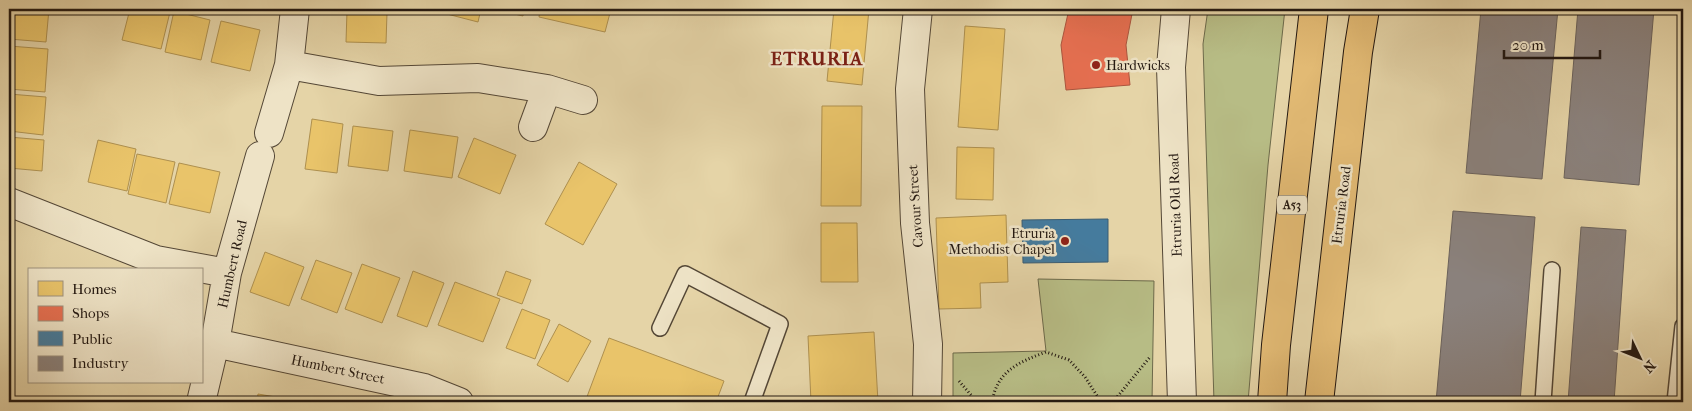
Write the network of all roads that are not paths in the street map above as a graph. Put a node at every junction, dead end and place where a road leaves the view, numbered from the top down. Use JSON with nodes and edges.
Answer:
{"nodes":[{"id":1,"x":295,"y":9,"type":"edge"},
{"id":2,"x":918,"y":9,"type":"edge"},
{"id":3,"x":1176,"y":9,"type":"edge"},
{"id":4,"x":1314,"y":9,"type":"edge"},
{"id":5,"x":1365,"y":9,"type":"edge"},
{"id":6,"x":288,"y":65,"type":"junction"},
{"id":7,"x":547,"y":89,"type":"junction"},
{"id":8,"x":583,"y":100,"type":"dead end"},
{"id":9,"x":533,"y":127,"type":"dead end"},
{"id":10,"x":9,"y":202,"type":"edge"},
{"id":11,"x":200,"y":268,"type":"edge"},
{"id":12,"x":202,"y":268,"type":"edge"},
{"id":13,"x":1552,"y":270,"type":"dead end"},
{"id":14,"x":227,"y":273,"type":"junction"},
{"id":15,"x":1683,"y":326,"type":"edge"},
{"id":16,"x":660,"y":328,"type":"dead end"},
{"id":17,"x":215,"y":343,"type":"junction"},
{"id":18,"x":1321,"y":396,"type":"edge"},
{"id":19,"x":201,"y":402,"type":"edge"},
{"id":20,"x":459,"y":402,"type":"edge"},
{"id":21,"x":752,"y":402,"type":"edge"},
{"id":22,"x":927,"y":402,"type":"edge"},
{"id":23,"x":1182,"y":402,"type":"edge"},
{"id":24,"x":1272,"y":402,"type":"edge"},
{"id":25,"x":1543,"y":402,"type":"edge"},
{"id":26,"x":1675,"y":402,"type":"edge"}],
"edges":[{"from":1,"to":6,"type":"street","name":"Humbert Road"},
{"from":2,"to":22,"type":"street","name":"Cavour Street"},
{"from":3,"to":23,"type":"street","name":"Etruria Old Road"},
{"from":4,"to":24,"type":"highway","number":"A53"},
{"from":5,"to":18,"type":"highway","name":"Etruria Road"},
{"from":6,"to":7,"type":"street"},
{"from":6,"to":14,"type":"street","name":"Humbert Road"},
{"from":7,"to":8,"type":"street"},
{"from":7,"to":9,"type":"street"},
{"from":10,"to":11,"type":"street"},
{"from":12,"to":14,"type":"street"},
{"from":13,"to":25,"type":"lane"},
{"from":14,"to":17,"type":"street","name":"Humbert Road"},
{"from":15,"to":26,"type":"lane"},
{"from":16,"to":21,"type":"lane"},
{"from":17,"to":19,"type":"street","name":"Humbert Road"},
{"from":17,"to":20,"type":"street","name":"Humbert Street"}]}
